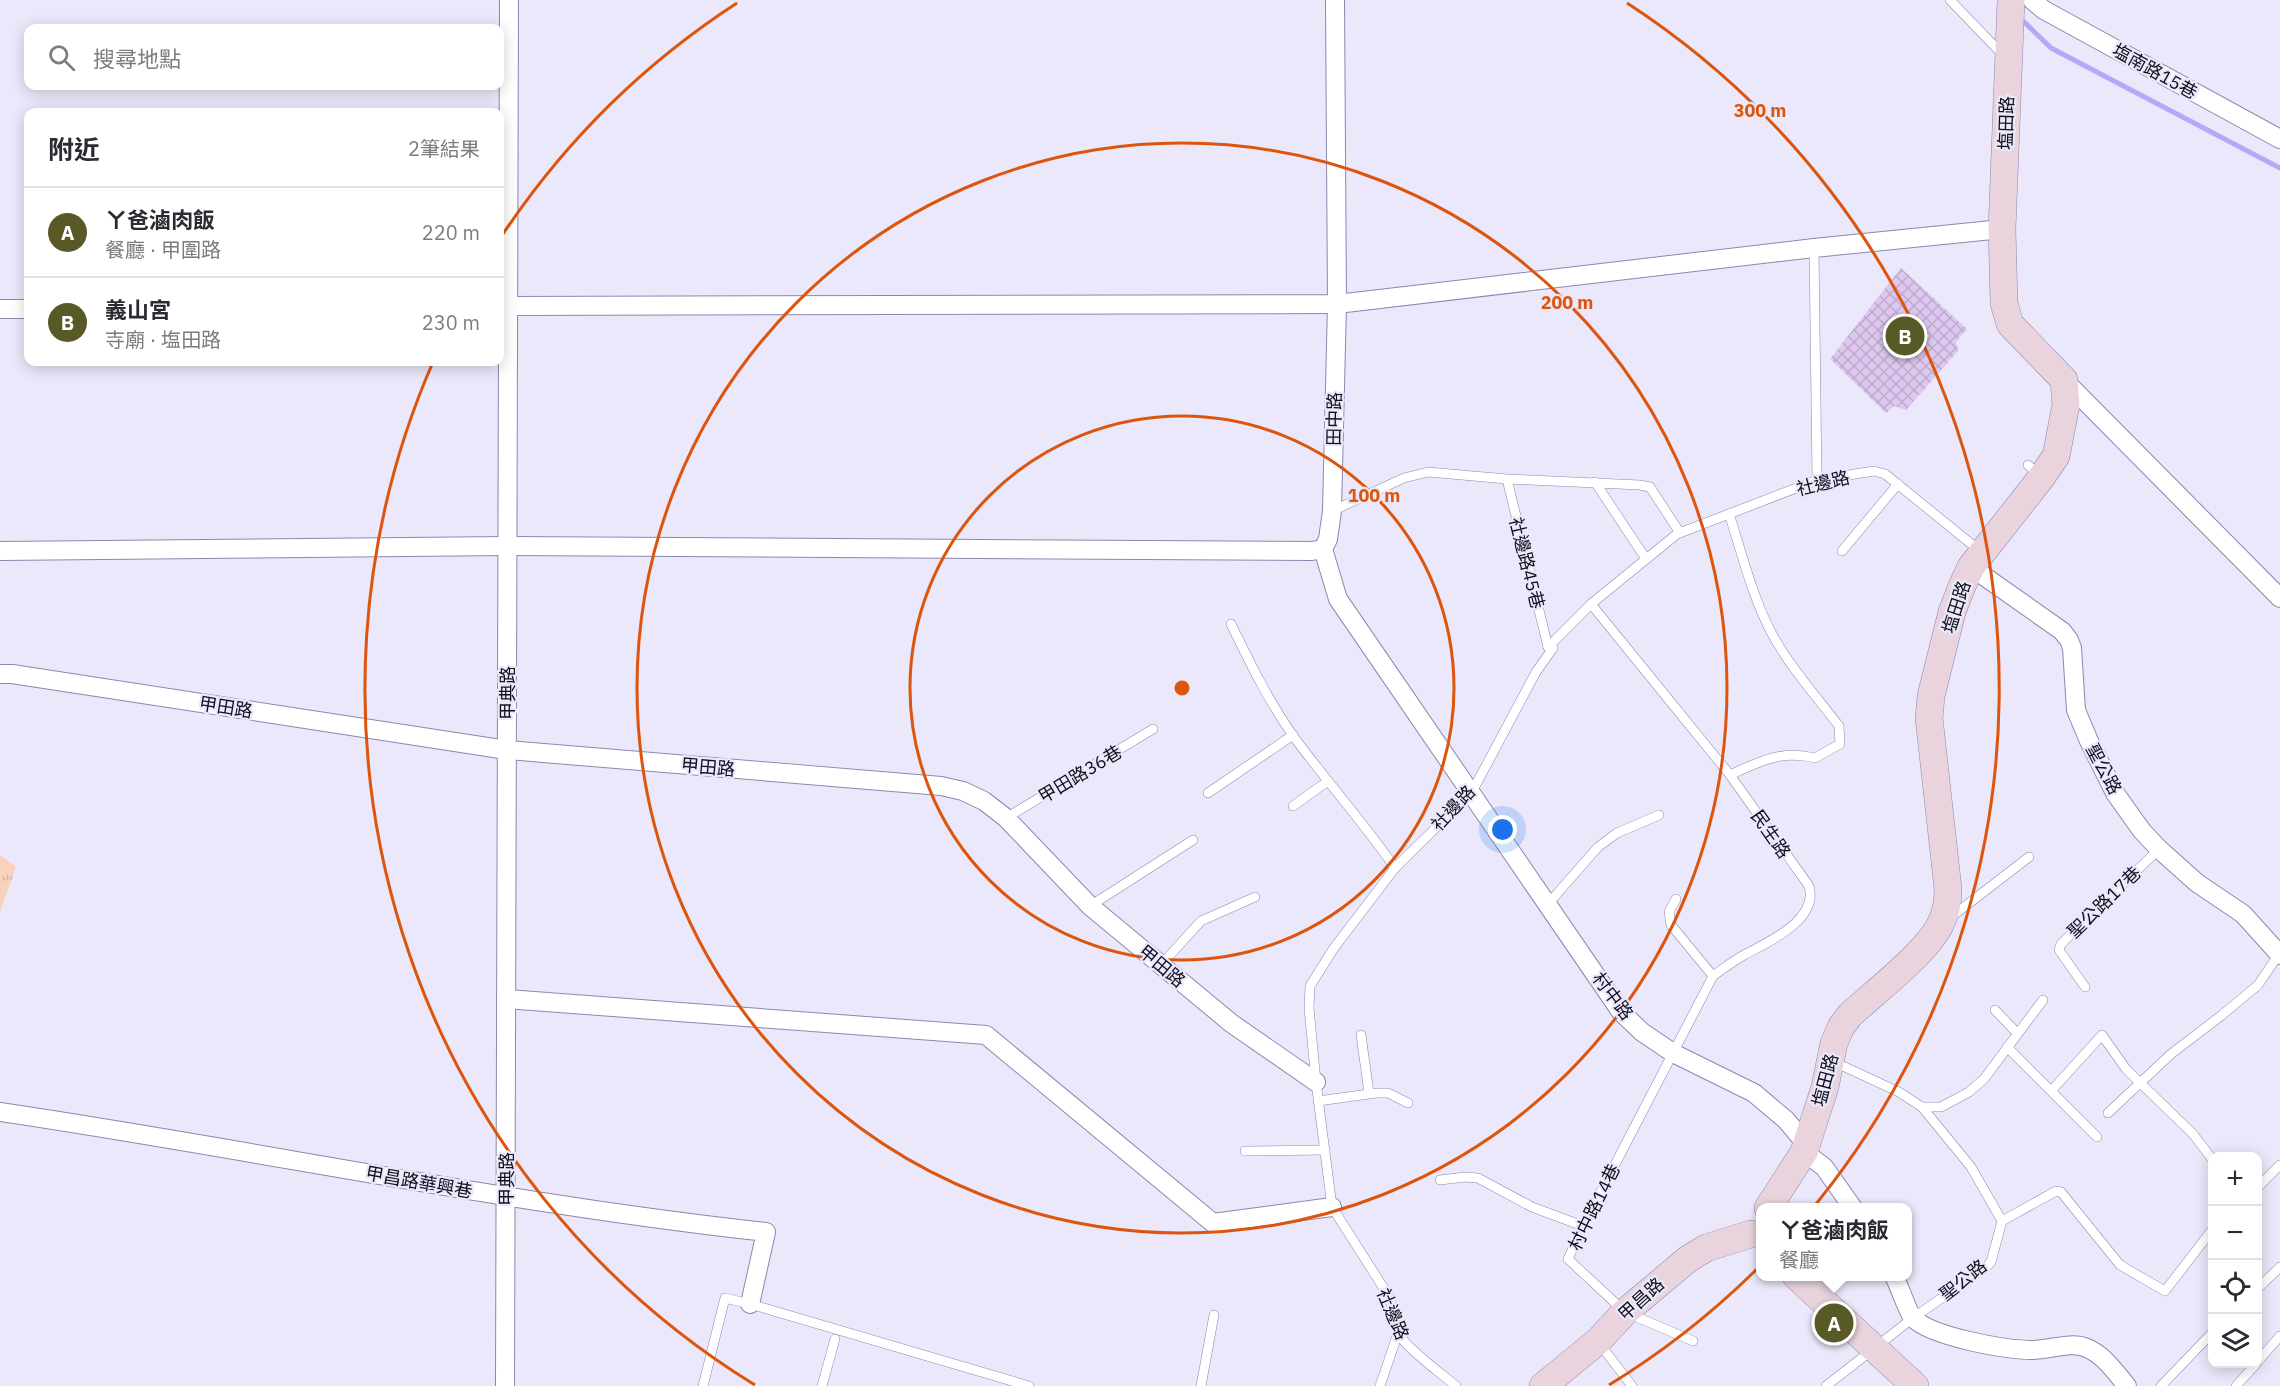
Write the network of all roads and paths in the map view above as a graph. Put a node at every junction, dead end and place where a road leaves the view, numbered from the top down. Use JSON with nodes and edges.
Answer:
{"nodes":[{"id":1,"x":509,"y":0,"type":"edge"},
{"id":2,"x":1335,"y":0,"type":"edge"},
{"id":3,"x":1950,"y":0,"type":"edge"},
{"id":4,"x":2018,"y":1,"type":"edge"},
{"id":5,"x":2009,"y":51,"type":"junction"},
{"id":6,"x":2280,"y":139,"type":"edge"},
{"id":7,"x":2002,"y":229,"type":"junction"},
{"id":8,"x":1815,"y":248,"type":"junction"},
{"id":9,"x":1337,"y":304,"type":"junction"},
{"id":10,"x":504,"y":306,"type":"edge"},
{"id":11,"x":0,"y":309,"type":"edge"},
{"id":12,"x":24,"y":309,"type":"edge"},
{"id":13,"x":2064,"y":381,"type":"junction"},
{"id":14,"x":1507,"y":479,"type":"junction"},
{"id":15,"x":1817,"y":480,"type":"junction"},
{"id":16,"x":1595,"y":482,"type":"junction"},
{"id":17,"x":1898,"y":484,"type":"junction"},
{"id":18,"x":1332,"y":511,"type":"junction"},
{"id":19,"x":1729,"y":514,"type":"junction"},
{"id":20,"x":1680,"y":533,"type":"junction"},
{"id":21,"x":507,"y":546,"type":"junction"},
{"id":22,"x":1323,"y":549,"type":"junction"},
{"id":23,"x":0,"y":551,"type":"edge"},
{"id":24,"x":1842,"y":551,"type":"dead end"},
{"id":25,"x":1646,"y":559,"type":"junction"},
{"id":26,"x":1976,"y":559,"type":"junction"},
{"id":27,"x":2280,"y":598,"type":"edge"},
{"id":28,"x":1591,"y":604,"type":"junction"},
{"id":29,"x":1232,"y":624,"type":"dead end"},
{"id":30,"x":1548,"y":647,"type":"junction"},
{"id":31,"x":0,"y":674,"type":"edge"},
{"id":32,"x":1153,"y":729,"type":"dead end"},
{"id":33,"x":1293,"y":735,"type":"junction"},
{"id":34,"x":507,"y":750,"type":"junction"},
{"id":35,"x":1730,"y":775,"type":"junction"},
{"id":36,"x":1328,"y":781,"type":"junction"},
{"id":37,"x":1472,"y":792,"type":"junction"},
{"id":38,"x":1208,"y":793,"type":"dead end"},
{"id":39,"x":1293,"y":806,"type":"dead end"},
{"id":40,"x":1659,"y":815,"type":"dead end"},
{"id":41,"x":1006,"y":818,"type":"junction"},
{"id":42,"x":1193,"y":840,"type":"dead end"},
{"id":43,"x":2159,"y":849,"type":"junction"},
{"id":44,"x":2029,"y":857,"type":"dead end"},
{"id":45,"x":1395,"y":868,"type":"junction"},
{"id":46,"x":1256,"y":897,"type":"dead end"},
{"id":47,"x":1676,"y":899,"type":"dead end"},
{"id":48,"x":1548,"y":904,"type":"junction"},
{"id":49,"x":1090,"y":906,"type":"junction"},
{"id":50,"x":1940,"y":926,"type":"junction"},
{"id":51,"x":2280,"y":955,"type":"edge"},
{"id":52,"x":1161,"y":965,"type":"junction"},
{"id":53,"x":1713,"y":976,"type":"junction"},
{"id":54,"x":2085,"y":987,"type":"dead end"},
{"id":55,"x":506,"y":999,"type":"junction"},
{"id":56,"x":2043,"y":1000,"type":"dead end"},
{"id":57,"x":1995,"y":1010,"type":"dead end"},
{"id":58,"x":2017,"y":1033,"type":"junction"},
{"id":59,"x":1361,"y":1035,"type":"dead end"},
{"id":60,"x":2007,"y":1047,"type":"junction"},
{"id":61,"x":1673,"y":1052,"type":"junction"},
{"id":62,"x":1831,"y":1061,"type":"junction"},
{"id":63,"x":1316,"y":1082,"type":"junction"},
{"id":64,"x":2139,"y":1083,"type":"junction"},
{"id":65,"x":2052,"y":1090,"type":"junction"},
{"id":66,"x":1369,"y":1093,"type":"junction"},
{"id":67,"x":1318,"y":1101,"type":"junction"},
{"id":68,"x":1408,"y":1103,"type":"dead end"},
{"id":69,"x":1922,"y":1107,"type":"junction"},
{"id":70,"x":0,"y":1112,"type":"edge"},
{"id":71,"x":2108,"y":1113,"type":"dead end"},
{"id":72,"x":2097,"y":1137,"type":"dead end"},
{"id":73,"x":1805,"y":1148,"type":"junction"},
{"id":74,"x":1325,"y":1150,"type":"junction"},
{"id":75,"x":1245,"y":1151,"type":"dead end"},
{"id":76,"x":2208,"y":1154,"type":"edge"},
{"id":77,"x":2280,"y":1165,"type":"edge"},
{"id":78,"x":1440,"y":1180,"type":"dead end"},
{"id":79,"x":2262,"y":1182,"type":"edge"},
{"id":80,"x":506,"y":1197,"type":"junction"},
{"id":81,"x":1771,"y":1203,"type":"edge"},
{"id":82,"x":1849,"y":1203,"type":"edge"},
{"id":83,"x":1332,"y":1207,"type":"junction"},
{"id":84,"x":2002,"y":1221,"type":"junction"},
{"id":85,"x":1583,"y":1226,"type":"junction"},
{"id":86,"x":1756,"y":1233,"type":"edge"},
{"id":87,"x":2208,"y":1235,"type":"edge"},
{"id":88,"x":2280,"y":1267,"type":"edge"},
{"id":89,"x":1801,"y":1281,"type":"edge"},
{"id":90,"x":1896,"y":1281,"type":"edge"},
{"id":91,"x":2262,"y":1284,"type":"edge"},
{"id":92,"x":750,"y":1304,"type":"junction"},
{"id":93,"x":1625,"y":1312,"type":"junction"},
{"id":94,"x":1214,"y":1315,"type":"dead end"},
{"id":95,"x":1913,"y":1318,"type":"junction"},
{"id":96,"x":1398,"y":1332,"type":"junction"},
{"id":97,"x":2280,"y":1336,"type":"edge"},
{"id":98,"x":2208,"y":1337,"type":"edge"},
{"id":99,"x":835,"y":1339,"type":"dead end"},
{"id":100,"x":1598,"y":1341,"type":"junction"},
{"id":101,"x":1693,"y":1341,"type":"dead end"},
{"id":102,"x":1873,"y":1348,"type":"junction"},
{"id":103,"x":2262,"y":1356,"type":"edge"},
{"id":104,"x":2252,"y":1368,"type":"edge"},
{"id":105,"x":505,"y":1386,"type":"edge"},
{"id":106,"x":703,"y":1386,"type":"edge"},
{"id":107,"x":822,"y":1386,"type":"edge"},
{"id":108,"x":1029,"y":1386,"type":"edge"},
{"id":109,"x":1201,"y":1386,"type":"edge"},
{"id":110,"x":1380,"y":1386,"type":"edge"},
{"id":111,"x":1456,"y":1386,"type":"edge"},
{"id":112,"x":1543,"y":1386,"type":"edge"},
{"id":113,"x":1632,"y":1386,"type":"edge"},
{"id":114,"x":1826,"y":1386,"type":"edge"},
{"id":115,"x":1915,"y":1386,"type":"edge"},
{"id":116,"x":2127,"y":1386,"type":"edge"},
{"id":117,"x":2161,"y":1386,"type":"edge"},
{"id":118,"x":2236,"y":1386,"type":"edge"}],
"edges":[{"from":1,"to":10,"type":"street","name":"甲典路"},
{"from":2,"to":9,"type":"street","name":"田中路"},
{"from":3,"to":5,"type":"lane"},
{"from":4,"to":5,"type":"street","name":"塩田路"},
{"from":4,"to":6,"type":"street","name":"塩南路15巷"},
{"from":5,"to":7,"type":"street","name":"塩田路"},
{"from":7,"to":8,"type":"street"},
{"from":7,"to":13,"type":"street","name":"塩田路"},
{"from":8,"to":9,"type":"street"},
{"from":8,"to":15,"type":"lane"},
{"from":9,"to":10,"type":"street"},
{"from":9,"to":18,"type":"street","name":"田中路"},
{"from":10,"to":21,"type":"street","name":"甲典路"},
{"from":11,"to":12,"type":"street"},
{"from":13,"to":26,"type":"street","name":"塩田路"},
{"from":13,"to":27,"type":"street"},
{"from":14,"to":16,"type":"lane"},
{"from":14,"to":18,"type":"lane"},
{"from":14,"to":30,"type":"lane","name":"社邊路45巷"},
{"from":15,"to":17,"type":"lane","name":"社邊路"},
{"from":15,"to":19,"type":"lane","name":"社邊路"},
{"from":16,"to":20,"type":"lane"},
{"from":16,"to":25,"type":"lane"},
{"from":17,"to":24,"type":"lane"},
{"from":17,"to":26,"type":"lane","name":"社邊路"},
{"from":18,"to":22,"type":"street","name":"田中路"},
{"from":19,"to":20,"type":"lane","name":"社邊路"},
{"from":19,"to":35,"type":"lane"},
{"from":20,"to":25,"type":"lane","name":"社邊路"},
{"from":21,"to":22,"type":"street"},
{"from":21,"to":23,"type":"street"},
{"from":21,"to":34,"type":"street","name":"甲典路"},
{"from":22,"to":37,"type":"street"},
{"from":25,"to":28,"type":"lane","name":"社邊路"},
{"from":26,"to":43,"type":"street","name":"聖公路"},
{"from":26,"to":50,"type":"street","name":"塩田路"},
{"from":28,"to":30,"type":"lane","name":"社邊路"},
{"from":28,"to":35,"type":"lane","name":"民生路"},
{"from":29,"to":33,"type":"lane"},
{"from":30,"to":37,"type":"lane","name":"社邊路"},
{"from":31,"to":34,"type":"street","name":"甲田路"},
{"from":32,"to":41,"type":"lane","name":"甲田路36巷"},
{"from":33,"to":36,"type":"lane"},
{"from":33,"to":38,"type":"lane"},
{"from":34,"to":41,"type":"street","name":"甲田路"},
{"from":34,"to":55,"type":"street","name":"甲典路"},
{"from":35,"to":53,"type":"lane","name":"民生路"},
{"from":36,"to":39,"type":"lane"},
{"from":36,"to":45,"type":"lane"},
{"from":37,"to":45,"type":"lane","name":"社邊路"},
{"from":37,"to":48,"type":"street","name":"村中路"},
{"from":40,"to":48,"type":"lane"},
{"from":41,"to":49,"type":"street","name":"甲田路"},
{"from":42,"to":49,"type":"lane"},
{"from":43,"to":51,"type":"street","name":"聖公路"},
{"from":43,"to":54,"type":"lane","name":"聖公路17巷"},
{"from":44,"to":50,"type":"lane"},
{"from":45,"to":63,"type":"lane","name":"社邊路"},
{"from":46,"to":52,"type":"lane"},
{"from":47,"to":53,"type":"lane"},
{"from":48,"to":61,"type":"street","name":"村中路"},
{"from":49,"to":52,"type":"street","name":"甲田路"},
{"from":50,"to":62,"type":"street","name":"塩田路"},
{"from":51,"to":64,"type":"lane"},
{"from":52,"to":63,"type":"street","name":"甲田路"},
{"from":53,"to":61,"type":"lane","name":"民生路"},
{"from":55,"to":80,"type":"street","name":"甲典路"},
{"from":55,"to":83,"type":"street"},
{"from":56,"to":58,"type":"lane"},
{"from":57,"to":58,"type":"lane"},
{"from":58,"to":60,"type":"lane"},
{"from":59,"to":66,"type":"lane"},
{"from":60,"to":65,"type":"lane"},
{"from":60,"to":69,"type":"lane"},
{"from":61,"to":73,"type":"street","name":"村中路"},
{"from":61,"to":85,"type":"lane","name":"村中路14巷"},
{"from":62,"to":69,"type":"lane"},
{"from":62,"to":73,"type":"street","name":"塩田路"},
{"from":63,"to":67,"type":"lane","name":"社邊路"},
{"from":64,"to":65,"type":"lane"},
{"from":64,"to":71,"type":"lane"},
{"from":64,"to":76,"type":"lane"},
{"from":65,"to":72,"type":"lane"},
{"from":66,"to":67,"type":"lane"},
{"from":66,"to":68,"type":"lane"},
{"from":67,"to":74,"type":"lane","name":"社邊路"},
{"from":69,"to":84,"type":"lane"},
{"from":70,"to":80,"type":"street","name":"甲昌路華興巷"},
{"from":73,"to":81,"type":"street","name":"塩田路"},
{"from":73,"to":82,"type":"street","name":"村中路"},
{"from":74,"to":75,"type":"lane"},
{"from":74,"to":83,"type":"lane","name":"社邊路"},
{"from":77,"to":79,"type":"lane"},
{"from":78,"to":85,"type":"lane"},
{"from":80,"to":92,"type":"street","name":"甲昌路華興巷"},
{"from":80,"to":105,"type":"street","name":"甲典路"},
{"from":83,"to":96,"type":"lane","name":"社邊路"},
{"from":84,"to":87,"type":"lane"},
{"from":84,"to":95,"type":"lane","name":"聖公路"},
{"from":85,"to":93,"type":"lane","name":"村中路14巷"},
{"from":86,"to":93,"type":"street","name":"甲昌路"},
{"from":88,"to":91,"type":"lane"},
{"from":89,"to":102,"type":"street"},
{"from":90,"to":95,"type":"street"},
{"from":92,"to":106,"type":"lane"},
{"from":92,"to":108,"type":"lane"},
{"from":93,"to":100,"type":"street","name":"甲昌路"},
{"from":93,"to":101,"type":"lane","name":"村中路14巷"},
{"from":94,"to":109,"type":"lane"},
{"from":95,"to":102,"type":"lane","name":"聖公路"},
{"from":95,"to":116,"type":"street"},
{"from":96,"to":110,"type":"lane"},
{"from":96,"to":111,"type":"lane","name":"社邊路"},
{"from":97,"to":103,"type":"lane"},
{"from":98,"to":117,"type":"lane"},
{"from":99,"to":107,"type":"lane"},
{"from":100,"to":112,"type":"street","name":"甲昌路"},
{"from":100,"to":113,"type":"lane"},
{"from":102,"to":114,"type":"lane","name":"聖公路"},
{"from":102,"to":115,"type":"street"},
{"from":104,"to":118,"type":"lane"}]}
